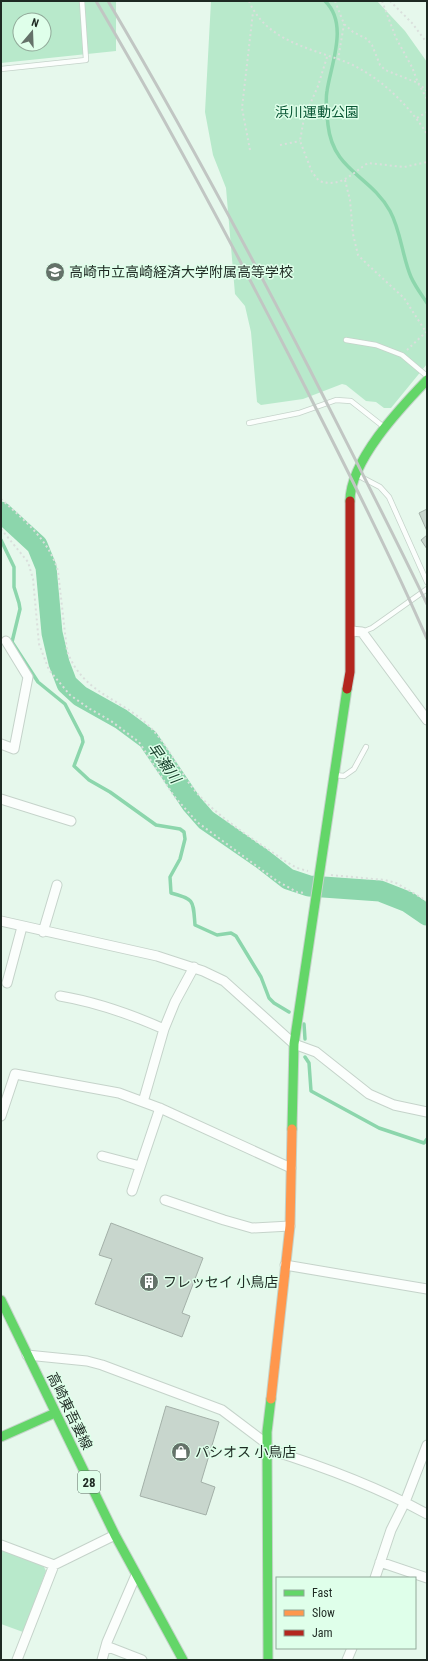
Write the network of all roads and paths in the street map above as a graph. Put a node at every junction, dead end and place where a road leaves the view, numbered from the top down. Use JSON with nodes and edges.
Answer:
{"nodes":[{"id":1,"x":82,"y":1,"type":"edge"},
{"id":2,"x":249,"y":1,"type":"edge"},
{"id":3,"x":335,"y":1,"type":"edge"},
{"id":4,"x":382,"y":1,"type":"edge"},
{"id":5,"x":390,"y":1,"type":"edge"},
{"id":6,"x":253,"y":12,"type":"junction"},
{"id":7,"x":344,"y":24,"type":"junction"},
{"id":8,"x":427,"y":43,"type":"edge"},
{"id":9,"x":327,"y":56,"type":"junction"},
{"id":10,"x":338,"y":60,"type":"junction"},
{"id":11,"x":1,"y":69,"type":"edge"},
{"id":12,"x":418,"y":83,"type":"junction"},
{"id":13,"x":427,"y":91,"type":"edge"},
{"id":14,"x":427,"y":99,"type":"edge"},
{"id":15,"x":427,"y":112,"type":"edge"},
{"id":16,"x":417,"y":118,"type":"junction"},
{"id":17,"x":427,"y":134,"type":"edge"},
{"id":18,"x":300,"y":141,"type":"junction"},
{"id":19,"x":280,"y":145,"type":"dead end"},
{"id":20,"x":250,"y":150,"type":"dead end"},
{"id":21,"x":427,"y":162,"type":"edge"},
{"id":22,"x":345,"y":180,"type":"junction"},
{"id":23,"x":427,"y":332,"type":"edge"},
{"id":24,"x":346,"y":340,"type":"dead end"},
{"id":25,"x":402,"y":355,"type":"junction"},
{"id":26,"x":427,"y":376,"type":"edge"},
{"id":27,"x":427,"y":380,"type":"edge"},
{"id":28,"x":249,"y":423,"type":"dead end"},
{"id":29,"x":386,"y":428,"type":"junction"},
{"id":30,"x":357,"y":475,"type":"junction"},
{"id":31,"x":1,"y":499,"type":"edge"},
{"id":32,"x":1,"y":529,"type":"edge"},
{"id":33,"x":427,"y":582,"type":"edge"},
{"id":34,"x":427,"y":589,"type":"edge"},
{"id":35,"x":351,"y":630,"type":"junction"},
{"id":36,"x":362,"y":632,"type":"junction"},
{"id":37,"x":6,"y":641,"type":"dead end"},
{"id":38,"x":427,"y":720,"type":"edge"},
{"id":39,"x":1,"y":744,"type":"edge"},
{"id":40,"x":366,"y":747,"type":"dead end"},
{"id":41,"x":335,"y":775,"type":"junction"},
{"id":42,"x":1,"y":799,"type":"edge"},
{"id":43,"x":72,"y":821,"type":"dead end"},
{"id":44,"x":320,"y":875,"type":"junction"},
{"id":45,"x":57,"y":885,"type":"dead end"},
{"id":46,"x":317,"y":894,"type":"junction"},
{"id":47,"x":427,"y":901,"type":"edge"},
{"id":48,"x":1,"y":921,"type":"edge"},
{"id":49,"x":22,"y":927,"type":"junction"},
{"id":50,"x":42,"y":932,"type":"junction"},
{"id":51,"x":194,"y":967,"type":"junction"},
{"id":52,"x":7,"y":983,"type":"dead end"},
{"id":53,"x":60,"y":996,"type":"dead end"},
{"id":54,"x":164,"y":1029,"type":"junction"},
{"id":55,"x":294,"y":1044,"type":"junction"},
{"id":56,"x":143,"y":1102,"type":"junction"},
{"id":57,"x":160,"y":1108,"type":"junction"},
{"id":58,"x":427,"y":1112,"type":"edge"},
{"id":59,"x":1,"y":1116,"type":"edge"},
{"id":60,"x":102,"y":1156,"type":"dead end"},
{"id":61,"x":140,"y":1166,"type":"junction"},
{"id":62,"x":291,"y":1168,"type":"junction"},
{"id":63,"x":132,"y":1191,"type":"dead end"},
{"id":64,"x":165,"y":1200,"type":"dead end"},
{"id":65,"x":290,"y":1226,"type":"junction"},
{"id":66,"x":285,"y":1265,"type":"junction"},
{"id":67,"x":427,"y":1289,"type":"edge"},
{"id":68,"x":1,"y":1300,"type":"edge"},
{"id":69,"x":27,"y":1355,"type":"junction"},
{"id":70,"x":55,"y":1413,"type":"junction"},
{"id":71,"x":1,"y":1437,"type":"edge"},
{"id":72,"x":427,"y":1445,"type":"edge"},
{"id":73,"x":267,"y":1447,"type":"junction"},
{"id":74,"x":405,"y":1502,"type":"junction"},
{"id":75,"x":427,"y":1514,"type":"edge"},
{"id":76,"x":115,"y":1534,"type":"junction"},
{"id":77,"x":1,"y":1545,"type":"edge"},
{"id":78,"x":380,"y":1562,"type":"junction"},
{"id":79,"x":54,"y":1565,"type":"junction"},
{"id":80,"x":136,"y":1574,"type":"junction"},
{"id":81,"x":375,"y":1577,"type":"edge"},
{"id":82,"x":427,"y":1578,"type":"edge"},
{"id":83,"x":106,"y":1646,"type":"junction"},
{"id":84,"x":352,"y":1649,"type":"edge"},
{"id":85,"x":17,"y":1660,"type":"edge"},
{"id":86,"x":102,"y":1660,"type":"edge"},
{"id":87,"x":142,"y":1660,"type":"edge"},
{"id":88,"x":183,"y":1660,"type":"edge"},
{"id":89,"x":268,"y":1660,"type":"edge"},
{"id":90,"x":347,"y":1660,"type":"edge"}],
"edges":[{"from":1,"to":11,"type":"lane"},
{"from":2,"to":6,"type":"path"},
{"from":3,"to":7,"type":"path"},
{"from":4,"to":12,"type":"path"},
{"from":5,"to":8,"type":"path"},
{"from":6,"to":9,"type":"path"},
{"from":6,"to":20,"type":"path"},
{"from":7,"to":10,"type":"path"},
{"from":7,"to":12,"type":"path"},
{"from":9,"to":10,"type":"path"},
{"from":9,"to":18,"type":"path"},
{"from":10,"to":16,"type":"path"},
{"from":12,"to":13,"type":"path"},
{"from":12,"to":14,"type":"path"},
{"from":15,"to":16,"type":"path"},
{"from":16,"to":17,"type":"path"},
{"from":18,"to":19,"type":"path"},
{"from":18,"to":22,"type":"path"},
{"from":21,"to":22,"type":"path"},
{"from":22,"to":23,"type":"path"},
{"from":23,"to":25,"type":"path"},
{"from":24,"to":25,"type":"lane"},
{"from":25,"to":26,"type":"lane"},
{"from":27,"to":29,"type":"street"},
{"from":28,"to":29,"type":"lane"},
{"from":29,"to":30,"type":"street"},
{"from":30,"to":33,"type":"lane"},
{"from":30,"to":35,"type":"street"},
{"from":31,"to":44,"type":"path"},
{"from":32,"to":46,"type":"path"},
{"from":34,"to":36,"type":"lane"},
{"from":35,"to":36,"type":"street"},
{"from":35,"to":41,"type":"street"},
{"from":36,"to":38,"type":"street"},
{"from":37,"to":39,"type":"street"},
{"from":40,"to":41,"type":"lane"},
{"from":41,"to":44,"type":"street"},
{"from":42,"to":43,"type":"street"},
{"from":44,"to":46,"type":"street"},
{"from":44,"to":47,"type":"path"},
{"from":45,"to":50,"type":"street"},
{"from":46,"to":55,"type":"street"},
{"from":48,"to":49,"type":"street"},
{"from":49,"to":50,"type":"street"},
{"from":49,"to":52,"type":"street"},
{"from":50,"to":51,"type":"street"},
{"from":51,"to":54,"type":"street"},
{"from":51,"to":55,"type":"street"},
{"from":53,"to":54,"type":"street"},
{"from":54,"to":56,"type":"street"},
{"from":55,"to":58,"type":"street"},
{"from":55,"to":62,"type":"street"},
{"from":56,"to":57,"type":"street"},
{"from":56,"to":59,"type":"street"},
{"from":57,"to":61,"type":"street"},
{"from":57,"to":62,"type":"street"},
{"from":60,"to":61,"type":"street"},
{"from":61,"to":63,"type":"street"},
{"from":62,"to":65,"type":"street"},
{"from":64,"to":65,"type":"street"},
{"from":65,"to":66,"type":"street"},
{"from":66,"to":67,"type":"street"},
{"from":66,"to":73,"type":"street"},
{"from":68,"to":69,"type":"street","name":"高崎東吾妻線","number":"28"},
{"from":69,"to":70,"type":"street","name":"高崎東吾妻線","number":"28"},
{"from":69,"to":73,"type":"street"},
{"from":70,"to":71,"type":"street"},
{"from":70,"to":76,"type":"street","name":"高崎東吾妻線","number":"28"},
{"from":72,"to":74,"type":"street"},
{"from":73,"to":74,"type":"street"},
{"from":73,"to":89,"type":"street"},
{"from":74,"to":75,"type":"street"},
{"from":74,"to":78,"type":"street"},
{"from":76,"to":79,"type":"street"},
{"from":76,"to":80,"type":"street","name":"高崎東吾妻線","number":"28"},
{"from":77,"to":79,"type":"street"},
{"from":78,"to":81,"type":"street"},
{"from":78,"to":82,"type":"street"},
{"from":79,"to":85,"type":"street"},
{"from":80,"to":83,"type":"street"},
{"from":80,"to":88,"type":"street","name":"高崎東吾妻線","number":"28"},
{"from":83,"to":86,"type":"street"},
{"from":83,"to":87,"type":"street"},
{"from":84,"to":90,"type":"street"}]}
